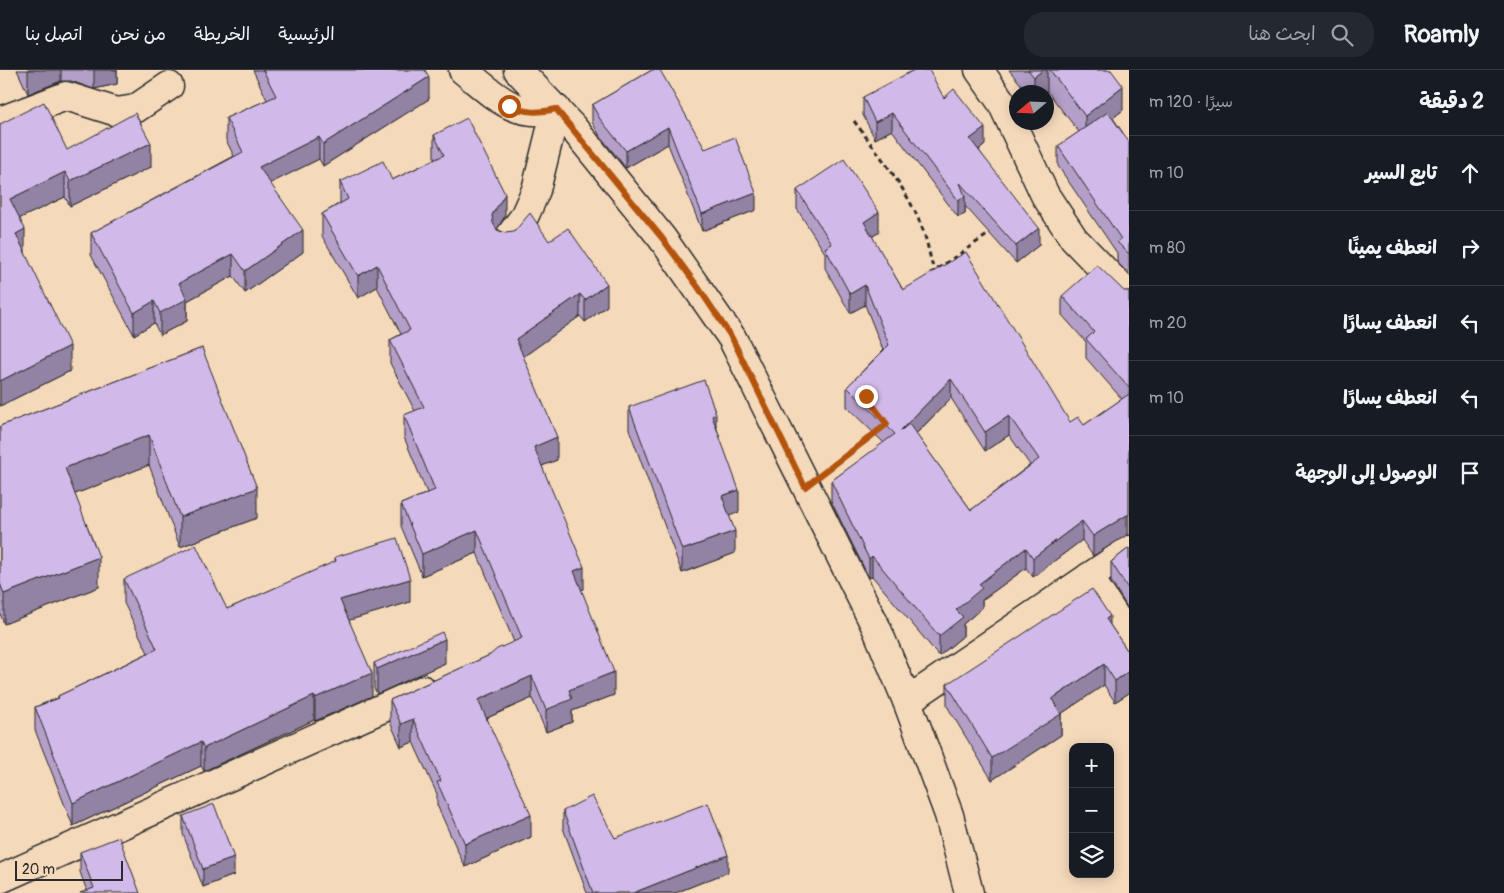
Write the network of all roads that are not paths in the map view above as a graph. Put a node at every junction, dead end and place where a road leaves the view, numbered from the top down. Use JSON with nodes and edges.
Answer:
{"nodes":[{"id":1,"x":463,"y":70,"type":"edge"},
{"id":2,"x":518,"y":70,"type":"edge"},
{"id":3,"x":980,"y":70,"type":"edge"},
{"id":4,"x":169,"y":86,"type":"dead end"},
{"id":5,"x":556,"y":109,"type":"junction"},
{"id":6,"x":0,"y":121,"type":"edge"},
{"id":7,"x":507,"y":240,"type":"edge"},
{"id":8,"x":1129,"y":296,"type":"edge"},
{"id":9,"x":1129,"y":550,"type":"edge"},
{"id":10,"x":1090,"y":577,"type":"junction"},
{"id":11,"x":1129,"y":638,"type":"edge"},
{"id":12,"x":447,"y":679,"type":"edge"},
{"id":13,"x":907,"y":701,"type":"junction"},
{"id":14,"x":0,"y":879,"type":"edge"},
{"id":15,"x":969,"y":893,"type":"edge"}],
"edges":[{"from":1,"to":5,"type":"street"},
{"from":2,"to":5,"type":"street"},
{"from":3,"to":8,"type":"street"},
{"from":4,"to":6,"type":"street"},
{"from":5,"to":7,"type":"street"},
{"from":5,"to":13,"type":"street"},
{"from":9,"to":10,"type":"street"},
{"from":10,"to":11,"type":"street"},
{"from":10,"to":13,"type":"street"},
{"from":12,"to":14,"type":"street"},
{"from":13,"to":15,"type":"street"}]}
